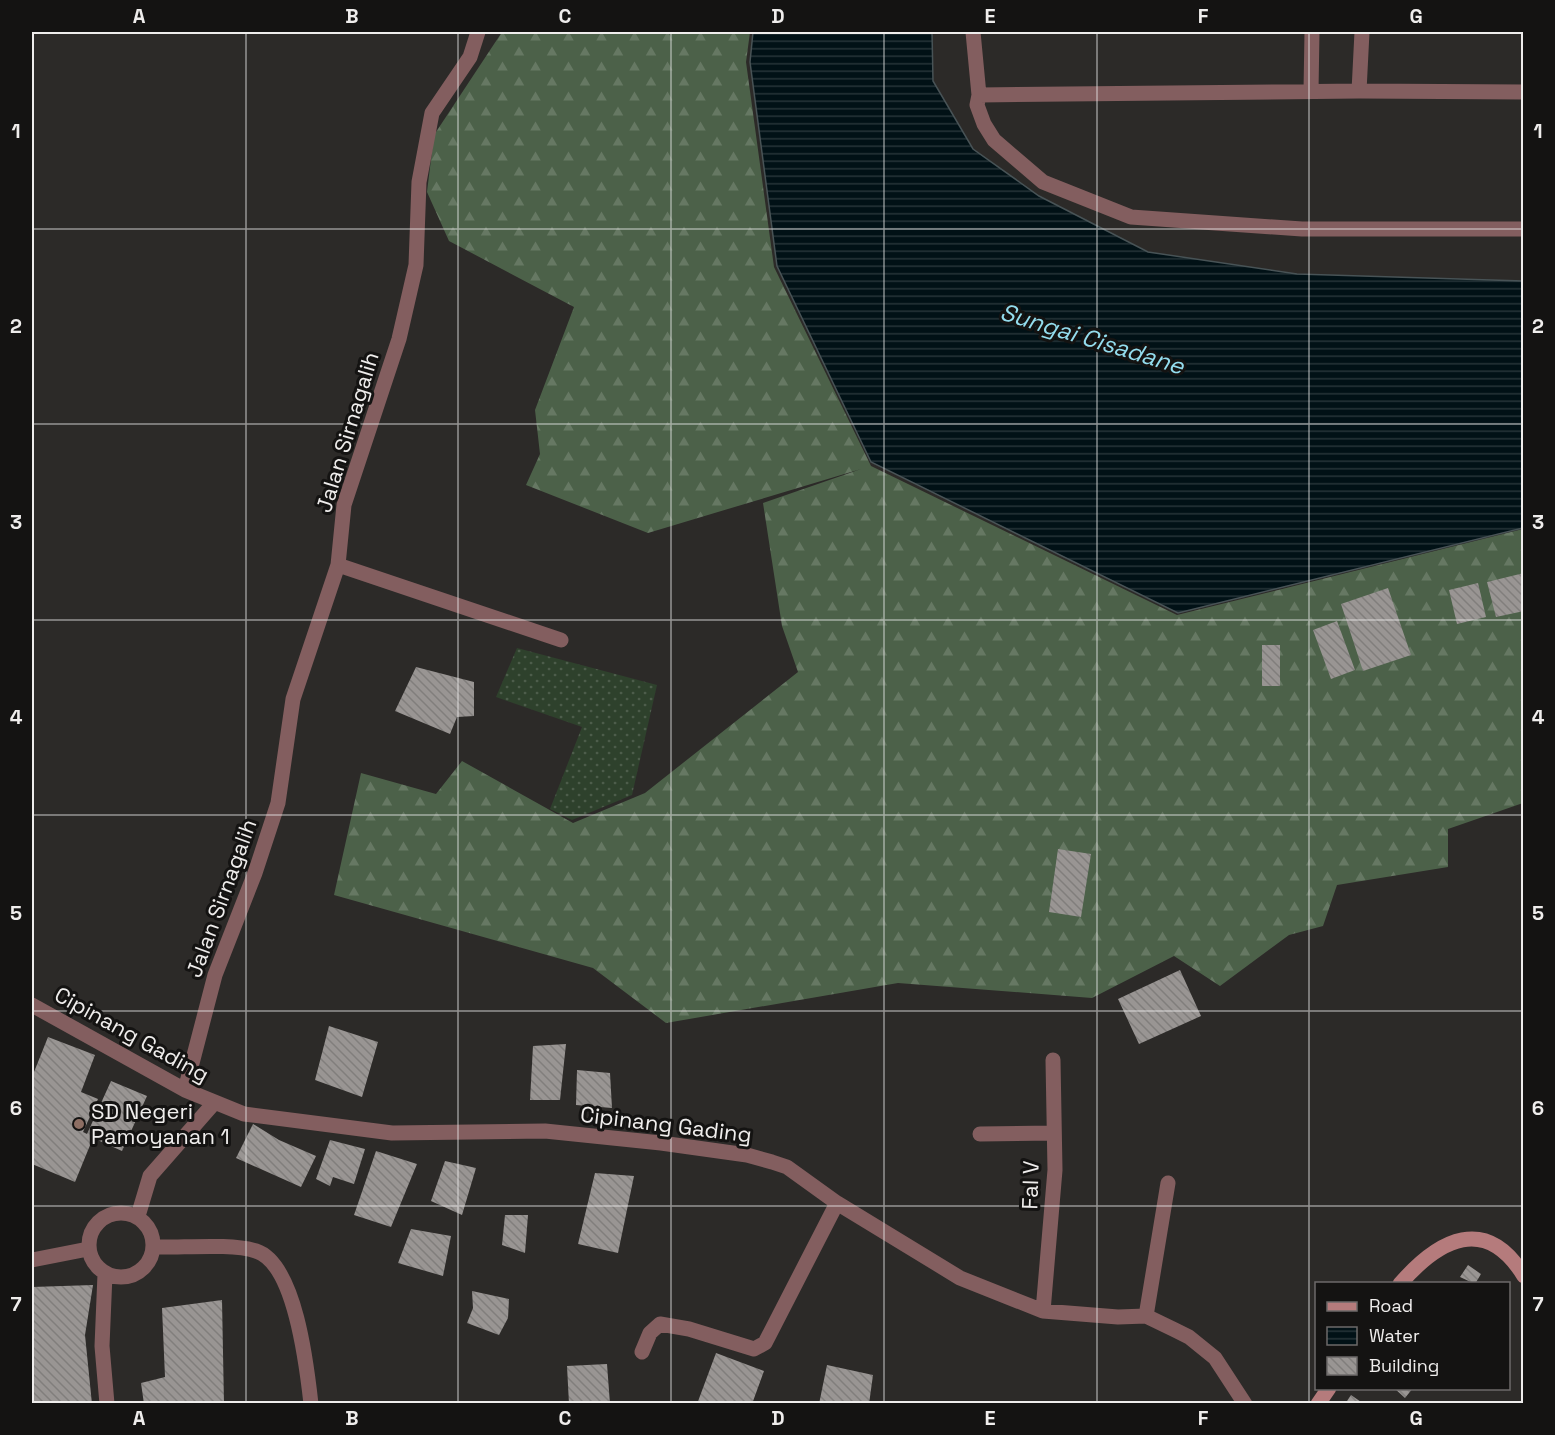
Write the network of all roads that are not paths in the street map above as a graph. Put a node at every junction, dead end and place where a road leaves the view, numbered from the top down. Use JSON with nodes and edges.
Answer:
{"nodes":[{"id":1,"x":478,"y":32,"type":"edge"},
{"id":2,"x":973,"y":32,"type":"edge"},
{"id":3,"x":1312,"y":32,"type":"edge"},
{"id":4,"x":1362,"y":32,"type":"edge"},
{"id":5,"x":1311,"y":91,"type":"junction"},
{"id":6,"x":1359,"y":91,"type":"junction"},
{"id":7,"x":1524,"y":92,"type":"edge"},
{"id":8,"x":979,"y":95,"type":"junction"},
{"id":9,"x":1524,"y":229,"type":"edge"},
{"id":10,"x":338,"y":565,"type":"junction"},
{"id":11,"x":561,"y":640,"type":"dead end"},
{"id":12,"x":32,"y":1005,"type":"edge"},
{"id":13,"x":1053,"y":1060,"type":"dead end"},
{"id":14,"x":185,"y":1090,"type":"junction"},
{"id":15,"x":214,"y":1103,"type":"junction"},
{"id":16,"x":1053,"y":1133,"type":"junction"},
{"id":17,"x":980,"y":1134,"type":"dead end"},
{"id":18,"x":1168,"y":1183,"type":"dead end"},
{"id":19,"x":837,"y":1203,"type":"junction"},
{"id":20,"x":138,"y":1216,"type":"junction"},
{"id":21,"x":154,"y":1248,"type":"junction"},
{"id":22,"x":87,"y":1249,"type":"junction"},
{"id":23,"x":32,"y":1260,"type":"edge"},
{"id":24,"x":105,"y":1274,"type":"junction"},
{"id":25,"x":1524,"y":1276,"type":"edge"},
{"id":26,"x":1402,"y":1282,"type":"edge"},
{"id":27,"x":1043,"y":1311,"type":"junction"},
{"id":28,"x":1146,"y":1316,"type":"junction"},
{"id":29,"x":642,"y":1352,"type":"dead end"},
{"id":30,"x":1328,"y":1390,"type":"edge"},
{"id":31,"x":107,"y":1404,"type":"edge"},
{"id":32,"x":311,"y":1404,"type":"edge"},
{"id":33,"x":1245,"y":1404,"type":"edge"},
{"id":34,"x":1318,"y":1404,"type":"edge"}],
"edges":[{"from":1,"to":10,"type":"street","name":"Jalan Sirnagalih"},
{"from":2,"to":8,"type":"street"},
{"from":3,"to":5,"type":"street"},
{"from":4,"to":6,"type":"street"},
{"from":5,"to":6,"type":"street"},
{"from":5,"to":8,"type":"street"},
{"from":6,"to":7,"type":"street"},
{"from":8,"to":9,"type":"street"},
{"from":10,"to":11,"type":"street"},
{"from":10,"to":14,"type":"street","name":"Jalan Sirnagalih"},
{"from":12,"to":14,"type":"street","name":"Cipinang Gading"},
{"from":13,"to":16,"type":"street","name":"Fal V"},
{"from":14,"to":15,"type":"street","name":"Cipinang Gading"},
{"from":15,"to":19,"type":"street","name":"Cipinang Gading"},
{"from":15,"to":20,"type":"street"},
{"from":16,"to":17,"type":"street"},
{"from":16,"to":27,"type":"street","name":"Fal V"},
{"from":18,"to":28,"type":"street"},
{"from":19,"to":27,"type":"street","name":"Cipinang Gading"},
{"from":19,"to":29,"type":"street"},
{"from":20,"to":21,"type":"street"},
{"from":20,"to":22,"type":"street"},
{"from":21,"to":24,"type":"street"},
{"from":21,"to":32,"type":"street"},
{"from":22,"to":23,"type":"street"},
{"from":22,"to":24,"type":"street"},
{"from":24,"to":31,"type":"street"},
{"from":25,"to":26,"type":"main road"},
{"from":27,"to":28,"type":"street","name":"Cipinang Gading"},
{"from":28,"to":33,"type":"street","name":"Cipinang Gading"},
{"from":30,"to":34,"type":"main road"}]}
